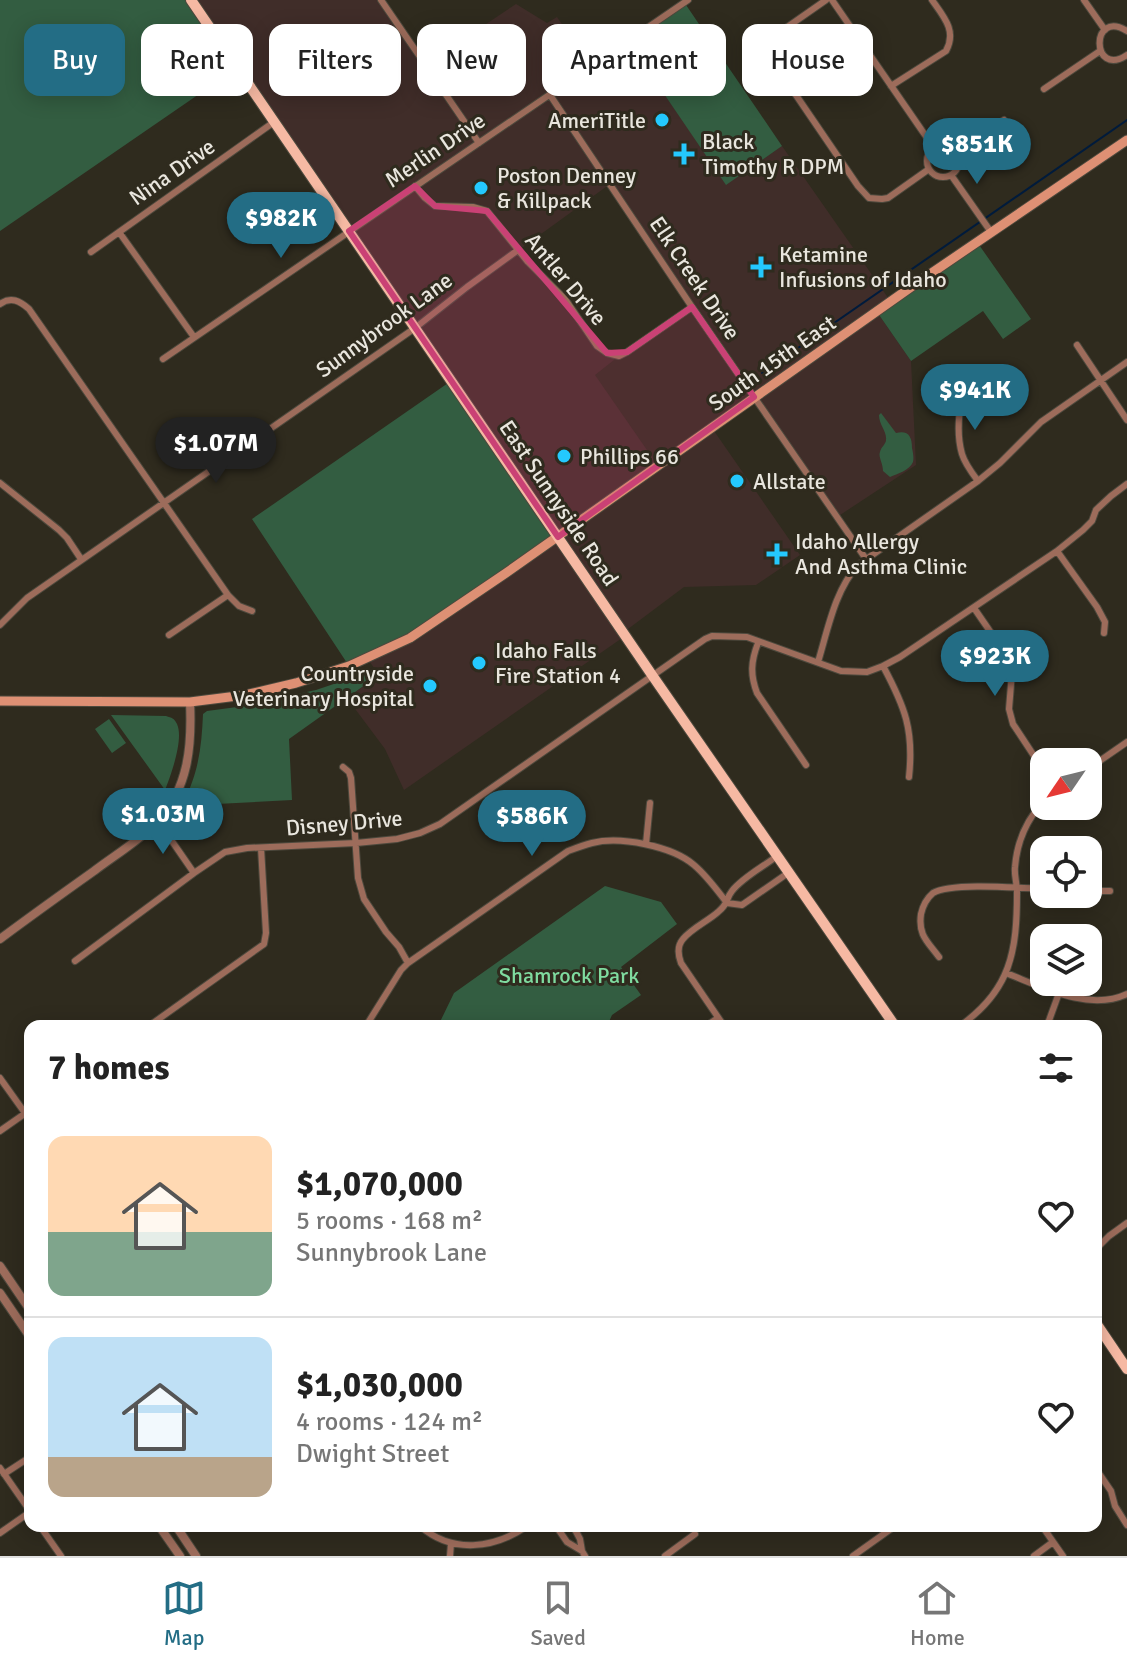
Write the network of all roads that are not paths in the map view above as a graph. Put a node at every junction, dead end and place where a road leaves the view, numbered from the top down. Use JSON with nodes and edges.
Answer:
{"nodes":[{"id":1,"x":191,"y":0,"type":"edge"},
{"id":2,"x":381,"y":0,"type":"edge"},
{"id":3,"x":688,"y":0,"type":"edge"},
{"id":4,"x":829,"y":0,"type":"edge"},
{"id":5,"x":932,"y":0,"type":"edge"},
{"id":6,"x":1084,"y":0,"type":"edge"},
{"id":7,"x":653,"y":24,"type":"edge"},
{"id":8,"x":1105,"y":30,"type":"junction"},
{"id":9,"x":1127,"y":31,"type":"edge"},
{"id":10,"x":1100,"y":51,"type":"junction"},
{"id":11,"x":1126,"y":57,"type":"edge"},
{"id":12,"x":891,"y":86,"type":"junction"},
{"id":13,"x":1044,"y":89,"type":"dead end"},
{"id":14,"x":549,"y":96,"type":"edge"},
{"id":15,"x":551,"y":96,"type":"edge"},
{"id":16,"x":1004,"y":120,"type":"dead end"},
{"id":17,"x":274,"y":122,"type":"junction"},
{"id":18,"x":1127,"y":140,"type":"edge"},
{"id":19,"x":479,"y":143,"type":"junction"},
{"id":20,"x":934,"y":148,"type":"junction"},
{"id":21,"x":957,"y":153,"type":"junction"},
{"id":22,"x":929,"y":169,"type":"junction"},
{"id":23,"x":951,"y":175,"type":"junction"},
{"id":24,"x":415,"y":186,"type":"junction"},
{"id":25,"x":988,"y":228,"type":"junction"},
{"id":26,"x":349,"y":231,"type":"junction"},
{"id":27,"x":119,"y":232,"type":"junction"},
{"id":28,"x":518,"y":250,"type":"junction"},
{"id":29,"x":91,"y":252,"type":"dead end"},
{"id":30,"x":0,"y":304,"type":"edge"},
{"id":31,"x":692,"y":307,"type":"junction"},
{"id":32,"x":415,"y":328,"type":"junction"},
{"id":33,"x":194,"y":337,"type":"junction"},
{"id":34,"x":1077,"y":345,"type":"dead end"},
{"id":35,"x":163,"y":359,"type":"dead end"},
{"id":36,"x":1127,"y":362,"type":"edge"},
{"id":37,"x":970,"y":380,"type":"dead end"},
{"id":38,"x":1101,"y":381,"type":"junction"},
{"id":39,"x":754,"y":397,"type":"junction"},
{"id":40,"x":1127,"y":420,"type":"edge"},
{"id":41,"x":978,"y":481,"type":"junction"},
{"id":42,"x":0,"y":483,"type":"edge"},
{"id":43,"x":1127,"y":484,"type":"edge"},
{"id":44,"x":164,"y":502,"type":"junction"},
{"id":45,"x":558,"y":537,"type":"junction"},
{"id":46,"x":1057,"y":551,"type":"junction"},
{"id":47,"x":81,"y":559,"type":"junction"},
{"id":48,"x":866,"y":559,"type":"junction"},
{"id":49,"x":228,"y":595,"type":"junction"},
{"id":50,"x":974,"y":608,"type":"junction"},
{"id":51,"x":252,"y":611,"type":"dead end"},
{"id":52,"x":4,"y":615,"type":"edge"},
{"id":53,"x":0,"y":625,"type":"edge"},
{"id":54,"x":1104,"y":633,"type":"dead end"},
{"id":55,"x":169,"y":635,"type":"dead end"},
{"id":56,"x":758,"y":643,"type":"junction"},
{"id":57,"x":818,"y":662,"type":"junction"},
{"id":58,"x":883,"y":666,"type":"junction"},
{"id":59,"x":652,"y":675,"type":"junction"},
{"id":60,"x":0,"y":701,"type":"edge"},
{"id":61,"x":190,"y":702,"type":"junction"},
{"id":62,"x":1127,"y":742,"type":"edge"},
{"id":63,"x":1030,"y":750,"type":"edge"},
{"id":64,"x":1102,"y":759,"type":"edge"},
{"id":65,"x":806,"y":765,"type":"dead end"},
{"id":66,"x":343,"y":767,"type":"dead end"},
{"id":67,"x":909,"y":777,"type":"dead end"},
{"id":68,"x":650,"y":803,"type":"dead end"},
{"id":69,"x":1030,"y":818,"type":"edge"},
{"id":70,"x":158,"y":821,"type":"junction"},
{"id":71,"x":356,"y":843,"type":"junction"},
{"id":72,"x":646,"y":844,"type":"junction"},
{"id":73,"x":261,"y":848,"type":"junction"},
{"id":74,"x":777,"y":856,"type":"junction"},
{"id":75,"x":194,"y":873,"type":"junction"},
{"id":76,"x":788,"y":873,"type":"junction"},
{"id":77,"x":1017,"y":888,"type":"junction"},
{"id":78,"x":1030,"y":888,"type":"edge"},
{"id":79,"x":1102,"y":891,"type":"edge"},
{"id":80,"x":1110,"y":891,"type":"dead end"},
{"id":81,"x":727,"y":903,"type":"junction"},
{"id":82,"x":0,"y":939,"type":"edge"},
{"id":83,"x":939,"y":957,"type":"dead end"},
{"id":84,"x":75,"y":961,"type":"dead end"},
{"id":85,"x":408,"y":963,"type":"junction"},
{"id":86,"x":1006,"y":973,"type":"junction"},
{"id":87,"x":1030,"y":982,"type":"edge"},
{"id":88,"x":1127,"y":994,"type":"edge"},
{"id":89,"x":1058,"y":996,"type":"edge"},
{"id":90,"x":1070,"y":996,"type":"edge"},
{"id":91,"x":718,"y":1018,"type":"joint"},
{"id":92,"x":157,"y":1020,"type":"edge"},
{"id":93,"x":370,"y":1020,"type":"edge"},
{"id":94,"x":715,"y":1020,"type":"edge"},
{"id":95,"x":891,"y":1020,"type":"edge"},
{"id":96,"x":967,"y":1020,"type":"edge"},
{"id":97,"x":1049,"y":1020,"type":"edge"},
{"id":98,"x":0,"y":1078,"type":"edge"},
{"id":99,"x":24,"y":1106,"type":"edge"},
{"id":100,"x":24,"y":1114,"type":"edge"},
{"id":101,"x":0,"y":1131,"type":"edge"},
{"id":102,"x":1127,"y":1223,"type":"edge"},
{"id":103,"x":1102,"y":1243,"type":"edge"},
{"id":104,"x":0,"y":1266,"type":"edge"},
{"id":105,"x":0,"y":1293,"type":"edge"},
{"id":106,"x":24,"y":1301,"type":"edge"},
{"id":107,"x":24,"y":1328,"type":"edge"},
{"id":108,"x":1102,"y":1332,"type":"edge"},
{"id":109,"x":1127,"y":1369,"type":"edge"},
{"id":110,"x":24,"y":1460,"type":"edge"},
{"id":111,"x":2,"y":1471,"type":"edge"},
{"id":112,"x":1102,"y":1478,"type":"edge"},
{"id":113,"x":24,"y":1502,"type":"edge"},
{"id":114,"x":24,"y":1515,"type":"edge"},
{"id":115,"x":1127,"y":1525,"type":"edge"},
{"id":116,"x":44,"y":1532,"type":"edge"},
{"id":117,"x":163,"y":1532,"type":"edge"},
{"id":118,"x":180,"y":1532,"type":"edge"},
{"id":119,"x":428,"y":1532,"type":"edge"},
{"id":120,"x":518,"y":1532,"type":"edge"},
{"id":121,"x":560,"y":1532,"type":"edge"},
{"id":122,"x":576,"y":1532,"type":"edge"},
{"id":123,"x":887,"y":1532,"type":"edge"},
{"id":124,"x":1046,"y":1532,"type":"edge"},
{"id":125,"x":0,"y":1533,"type":"edge"},
{"id":126,"x":695,"y":1534,"type":"dead end"},
{"id":127,"x":1053,"y":1542,"type":"junction"},
{"id":128,"x":451,"y":1543,"type":"junction"},
{"id":129,"x":584,"y":1554,"type":"edge"},
{"id":130,"x":61,"y":1556,"type":"edge"},
{"id":131,"x":180,"y":1556,"type":"edge"},
{"id":132,"x":196,"y":1556,"type":"edge"},
{"id":133,"x":450,"y":1556,"type":"edge"},
{"id":134,"x":665,"y":1556,"type":"edge"},
{"id":135,"x":853,"y":1556,"type":"edge"},
{"id":136,"x":1034,"y":1556,"type":"edge"},
{"id":137,"x":1063,"y":1556,"type":"edge"}],
"edges":[{"from":1,"to":17,"type":"main road","name":"East Sunnyside Road"},
{"from":2,"to":19,"type":"street"},
{"from":3,"to":7,"type":"street","name":"Merlin Drive"},
{"from":4,"to":12,"type":"street"},
{"from":4,"to":22,"type":"street"},
{"from":5,"to":12,"type":"street"},
{"from":6,"to":8,"type":"street"},
{"from":8,"to":9,"type":"street"},
{"from":8,"to":10,"type":"street"},
{"from":10,"to":11,"type":"street"},
{"from":10,"to":13,"type":"street"},
{"from":12,"to":20,"type":"street"},
{"from":14,"to":19,"type":"street","name":"Merlin Drive"},
{"from":15,"to":31,"type":"street","name":"Elk Creek Drive"},
{"from":16,"to":21,"type":"street"},
{"from":17,"to":26,"type":"main road","name":"East Sunnyside Road"},
{"from":17,"to":27,"type":"street","name":"Nina Drive"},
{"from":18,"to":25,"type":"main road","name":"South 15th East"},
{"from":19,"to":24,"type":"street","name":"Merlin Drive"},
{"from":20,"to":21,"type":"street"},
{"from":20,"to":22,"type":"street"},
{"from":21,"to":23,"type":"street"},
{"from":22,"to":23,"type":"street"},
{"from":23,"to":25,"type":"street"},
{"from":24,"to":26,"type":"street","name":"Merlin Drive"},
{"from":24,"to":28,"type":"street","name":"Antler Drive"},
{"from":25,"to":39,"type":"main road","name":"South 15th East"},
{"from":26,"to":32,"type":"main road","name":"East Sunnyside Road"},
{"from":26,"to":33,"type":"street","name":"Merlin Drive"},
{"from":27,"to":29,"type":"street","name":"Nina Drive"},
{"from":27,"to":33,"type":"street"},
{"from":28,"to":31,"type":"street","name":"Antler Drive"},
{"from":28,"to":32,"type":"street","name":"Sunnybrook Lane"},
{"from":30,"to":44,"type":"street"},
{"from":31,"to":39,"type":"street","name":"Elk Creek Drive"},
{"from":32,"to":44,"type":"street","name":"Sunnybrook Lane"},
{"from":32,"to":45,"type":"main road","name":"East Sunnyside Road"},
{"from":33,"to":35,"type":"street","name":"Merlin Drive"},
{"from":34,"to":38,"type":"street"},
{"from":36,"to":38,"type":"street"},
{"from":37,"to":41,"type":"street"},
{"from":38,"to":40,"type":"street"},
{"from":38,"to":41,"type":"street"},
{"from":39,"to":45,"type":"main road","name":"South 15th East"},
{"from":39,"to":48,"type":"street","name":"Elk Creek Drive"},
{"from":41,"to":48,"type":"street"},
{"from":42,"to":47,"type":"street"},
{"from":43,"to":46,"type":"street"},
{"from":44,"to":47,"type":"street","name":"Sunnybrook Lane"},
{"from":44,"to":49,"type":"street"},
{"from":45,"to":59,"type":"main road","name":"East Sunnyside Road"},
{"from":45,"to":61,"type":"main road","name":"South 15th East"},
{"from":46,"to":50,"type":"street"},
{"from":46,"to":54,"type":"street"},
{"from":47,"to":52,"type":"street","name":"Sunnybrook Lane"},
{"from":48,"to":57,"type":"street"},
{"from":49,"to":51,"type":"street"},
{"from":49,"to":55,"type":"street"},
{"from":50,"to":58,"type":"street"},
{"from":50,"to":63,"type":"street"},
{"from":52,"to":53,"type":"street","name":"Sunnybrook Lane"},
{"from":56,"to":57,"type":"street","name":"Disney Drive"},
{"from":56,"to":59,"type":"street","name":"Disney Drive"},
{"from":56,"to":65,"type":"street"},
{"from":57,"to":58,"type":"street","name":"Disney Drive"},
{"from":58,"to":67,"type":"street"},
{"from":59,"to":71,"type":"street","name":"Disney Drive"},
{"from":59,"to":74,"type":"main road","name":"East Sunnyside Road"},
{"from":60,"to":61,"type":"main road","name":"South 15th East"},
{"from":61,"to":70,"type":"street"},
{"from":62,"to":64,"type":"street"},
{"from":66,"to":71,"type":"street"},
{"from":68,"to":72,"type":"street"},
{"from":69,"to":77,"type":"street"},
{"from":70,"to":75,"type":"street"},
{"from":70,"to":82,"type":"street"},
{"from":71,"to":73,"type":"street","name":"Disney Drive"},
{"from":71,"to":85,"type":"street"},
{"from":72,"to":81,"type":"street"},
{"from":72,"to":85,"type":"street"},
{"from":73,"to":75,"type":"street","name":"Disney Drive"},
{"from":73,"to":92,"type":"street"},
{"from":74,"to":76,"type":"main road","name":"East Sunnyside Road"},
{"from":74,"to":81,"type":"street"},
{"from":75,"to":84,"type":"street","name":"Disney Drive"},
{"from":76,"to":81,"type":"street"},
{"from":76,"to":95,"type":"main road","name":"East Sunnyside Road"},
{"from":77,"to":78,"type":"street"},
{"from":77,"to":83,"type":"street"},
{"from":77,"to":86,"type":"street"},
{"from":79,"to":80,"type":"street"},
{"from":81,"to":91,"type":"street"},
{"from":85,"to":93,"type":"street"},
{"from":86,"to":87,"type":"street"},
{"from":86,"to":96,"type":"street"},
{"from":88,"to":90,"type":"street"},
{"from":89,"to":97,"type":"street"},
{"from":91,"to":94,"type":"street"},
{"from":98,"to":99,"type":"street"},
{"from":100,"to":101,"type":"street"},
{"from":102,"to":103,"type":"street"},
{"from":104,"to":106,"type":"street"},
{"from":105,"to":107,"type":"street"},
{"from":108,"to":109,"type":"main road"},
{"from":110,"to":111,"type":"street"},
{"from":111,"to":113,"type":"street"},
{"from":112,"to":115,"type":"street"},
{"from":114,"to":125,"type":"street"},
{"from":116,"to":130,"type":"street"},
{"from":117,"to":131,"type":"street"},
{"from":118,"to":132,"type":"street"},
{"from":119,"to":128,"type":"street"},
{"from":120,"to":128,"type":"street"},
{"from":121,"to":129,"type":"street"},
{"from":122,"to":129,"type":"street"},
{"from":123,"to":135,"type":"street"},
{"from":124,"to":127,"type":"street"},
{"from":126,"to":134,"type":"street"},
{"from":127,"to":136,"type":"street"},
{"from":127,"to":137,"type":"street"},
{"from":128,"to":133,"type":"street"}]}
